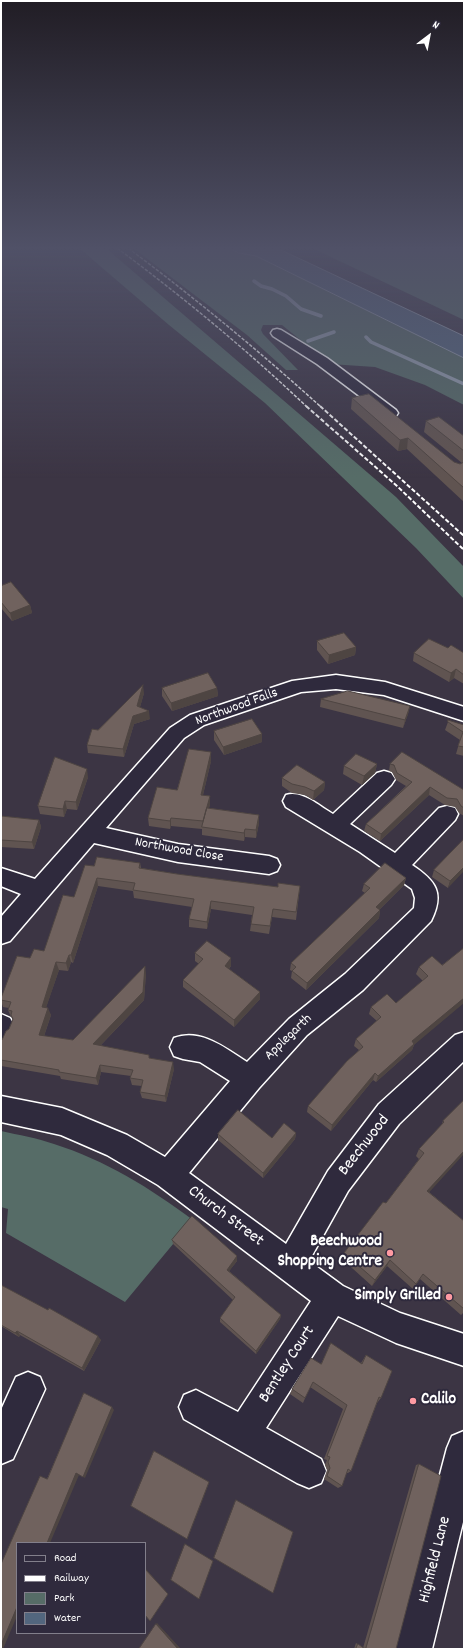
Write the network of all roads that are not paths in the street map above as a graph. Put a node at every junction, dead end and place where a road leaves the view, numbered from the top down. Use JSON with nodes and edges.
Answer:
{"nodes":[{"id":1,"x":278,"y":333,"type":"dead end"},
{"id":2,"x":402,"y":421,"type":"edge"},
{"id":3,"x":464,"y":714,"type":"edge"},
{"id":4,"x":384,"y":779,"type":"dead end"},
{"id":5,"x":294,"y":801,"type":"dead end"},
{"id":6,"x":447,"y":814,"type":"dead end"},
{"id":7,"x":334,"y":826,"type":"junction"},
{"id":8,"x":89,"y":833,"type":"junction"},
{"id":9,"x":269,"y":865,"type":"dead end"},
{"id":10,"x":397,"y":866,"type":"junction"},
{"id":11,"x":1,"y":877,"type":"edge"},
{"id":12,"x":38,"y":891,"type":"junction"},
{"id":13,"x":1,"y":934,"type":"edge"},
{"id":14,"x":464,"y":1044,"type":"edge"},
{"id":15,"x":183,"y":1047,"type":"dead end"},
{"id":16,"x":249,"y":1079,"type":"junction"},
{"id":17,"x":1,"y":1109,"type":"edge"},
{"id":18,"x":168,"y":1175,"type":"junction"},
{"id":19,"x":290,"y":1266,"type":"junction"},
{"id":20,"x":332,"y":1297,"type":"junction"},
{"id":21,"x":464,"y":1350,"type":"edge"},
{"id":22,"x":28,"y":1389,"type":"dead end"},
{"id":23,"x":196,"y":1407,"type":"dead end"},
{"id":24,"x":243,"y":1434,"type":"junction"},
{"id":25,"x":1,"y":1447,"type":"edge"},
{"id":26,"x":464,"y":1448,"type":"edge"},
{"id":27,"x":309,"y":1471,"type":"dead end"},
{"id":28,"x":413,"y":1649,"type":"edge"}],
"edges":[{"from":1,"to":2,"type":"street"},
{"from":3,"to":8,"type":"street","name":"Northwood Falls"},
{"from":4,"to":7,"type":"street"},
{"from":5,"to":7,"type":"street"},
{"from":6,"to":10,"type":"street"},
{"from":7,"to":10,"type":"street"},
{"from":8,"to":9,"type":"street","name":"Northwood Close"},
{"from":8,"to":12,"type":"street","name":"Northwood Falls"},
{"from":10,"to":16,"type":"street","name":"Applegarth"},
{"from":11,"to":12,"type":"street"},
{"from":12,"to":13,"type":"street","name":"Northwood Falls"},
{"from":14,"to":19,"type":"street","name":"Beechwood"},
{"from":15,"to":16,"type":"street"},
{"from":16,"to":18,"type":"street","name":"Applegarth"},
{"from":17,"to":18,"type":"street","name":"Church Street"},
{"from":18,"to":19,"type":"street","name":"Church Street"},
{"from":19,"to":20,"type":"street","name":"Church Street"},
{"from":20,"to":21,"type":"street","name":"Church Street"},
{"from":20,"to":24,"type":"street","name":"Bentley Court"},
{"from":22,"to":25,"type":"street"},
{"from":23,"to":24,"type":"street"},
{"from":24,"to":27,"type":"street"},
{"from":26,"to":28,"type":"street","name":"Highfield Lane"}]}
